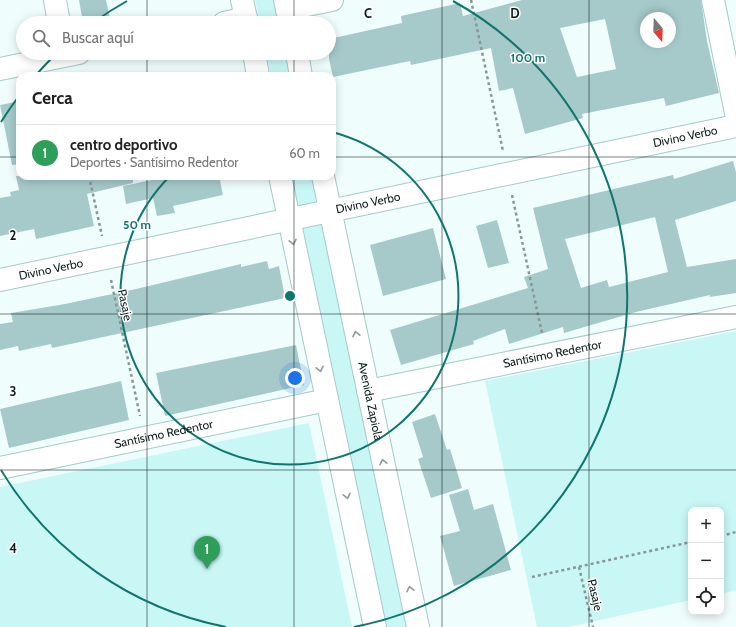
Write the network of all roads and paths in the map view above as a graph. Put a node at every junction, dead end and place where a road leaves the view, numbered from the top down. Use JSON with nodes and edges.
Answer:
{"nodes":[{"id":1,"x":55,"y":0,"type":"edge"},
{"id":2,"x":332,"y":0,"type":"edge"},
{"id":3,"x":713,"y":0,"type":"edge"},
{"id":4,"x":288,"y":11,"type":"edge"},
{"id":5,"x":58,"y":16,"type":"edge"},
{"id":6,"x":43,"y":60,"type":"edge"},
{"id":7,"x":255,"y":60,"type":"edge"},
{"id":8,"x":298,"y":60,"type":"edge"},
{"id":9,"x":0,"y":70,"type":"edge"},
{"id":10,"x":257,"y":72,"type":"edge"},
{"id":11,"x":300,"y":72,"type":"edge"},
{"id":12,"x":736,"y":113,"type":"edge"},
{"id":13,"x":736,"y":126,"type":"edge"},
{"id":14,"x":90,"y":180,"type":"edge"},
{"id":15,"x":281,"y":180,"type":"edge"},
{"id":16,"x":324,"y":180,"type":"edge"},
{"id":17,"x":330,"y":211,"type":"junction"},
{"id":18,"x":289,"y":220,"type":"junction"},
{"id":19,"x":106,"y":258,"type":"junction"},
{"id":20,"x":0,"y":280,"type":"edge"},
{"id":21,"x":736,"y":317,"type":"edge"},
{"id":22,"x":368,"y":392,"type":"junction"},
{"id":23,"x":327,"y":400,"type":"junction"},
{"id":24,"x":144,"y":438,"type":"junction"},
{"id":25,"x":0,"y":468,"type":"edge"},
{"id":26,"x":736,"y":532,"type":"edge"},
{"id":27,"x":724,"y":535,"type":"edge"},
{"id":28,"x":688,"y":543,"type":"edge"},
{"id":29,"x":579,"y":567,"type":"junction"},
{"id":30,"x":532,"y":577,"type":"dead end"},
{"id":31,"x":375,"y":627,"type":"edge"},
{"id":32,"x":418,"y":627,"type":"edge"},
{"id":33,"x":593,"y":627,"type":"edge"}],
"edges":[{"from":1,"to":5,"type":"street"},
{"from":2,"to":4,"type":"street"},
{"from":3,"to":12,"type":"street"},
{"from":6,"to":9,"type":"street"},
{"from":7,"to":10,"type":"street"},
{"from":8,"to":11,"type":"street"},
{"from":13,"to":17,"type":"street","name":"Divino Verbo"},
{"from":14,"to":19,"type":"path","name":"Pasaje"},
{"from":15,"to":18,"type":"street"},
{"from":16,"to":17,"type":"street","name":"Avenida Zapiola"},
{"from":17,"to":18,"type":"street","name":"Divino Verbo"},
{"from":22,"to":17,"type":"street","name":"Avenida Zapiola","one_way":true},
{"from":18,"to":19,"type":"street","name":"Divino Verbo"},
{"from":18,"to":23,"type":"street","one_way":true},
{"from":19,"to":20,"type":"street","name":"Divino Verbo"},
{"from":19,"to":24,"type":"path","name":"Pasaje"},
{"from":21,"to":22,"type":"street","name":"Santísimo Redentor"},
{"from":32,"to":22,"type":"street","name":"Avenida Zapiola","one_way":true},
{"from":23,"to":24,"type":"street","name":"Santísimo Redentor"},
{"from":23,"to":31,"type":"street","one_way":true},
{"from":24,"to":25,"type":"street","name":"Santísimo Redentor"},
{"from":26,"to":27,"type":"path"},
{"from":28,"to":29,"type":"path"},
{"from":29,"to":30,"type":"path"},
{"from":29,"to":33,"type":"path","name":"Pasaje"}]}
